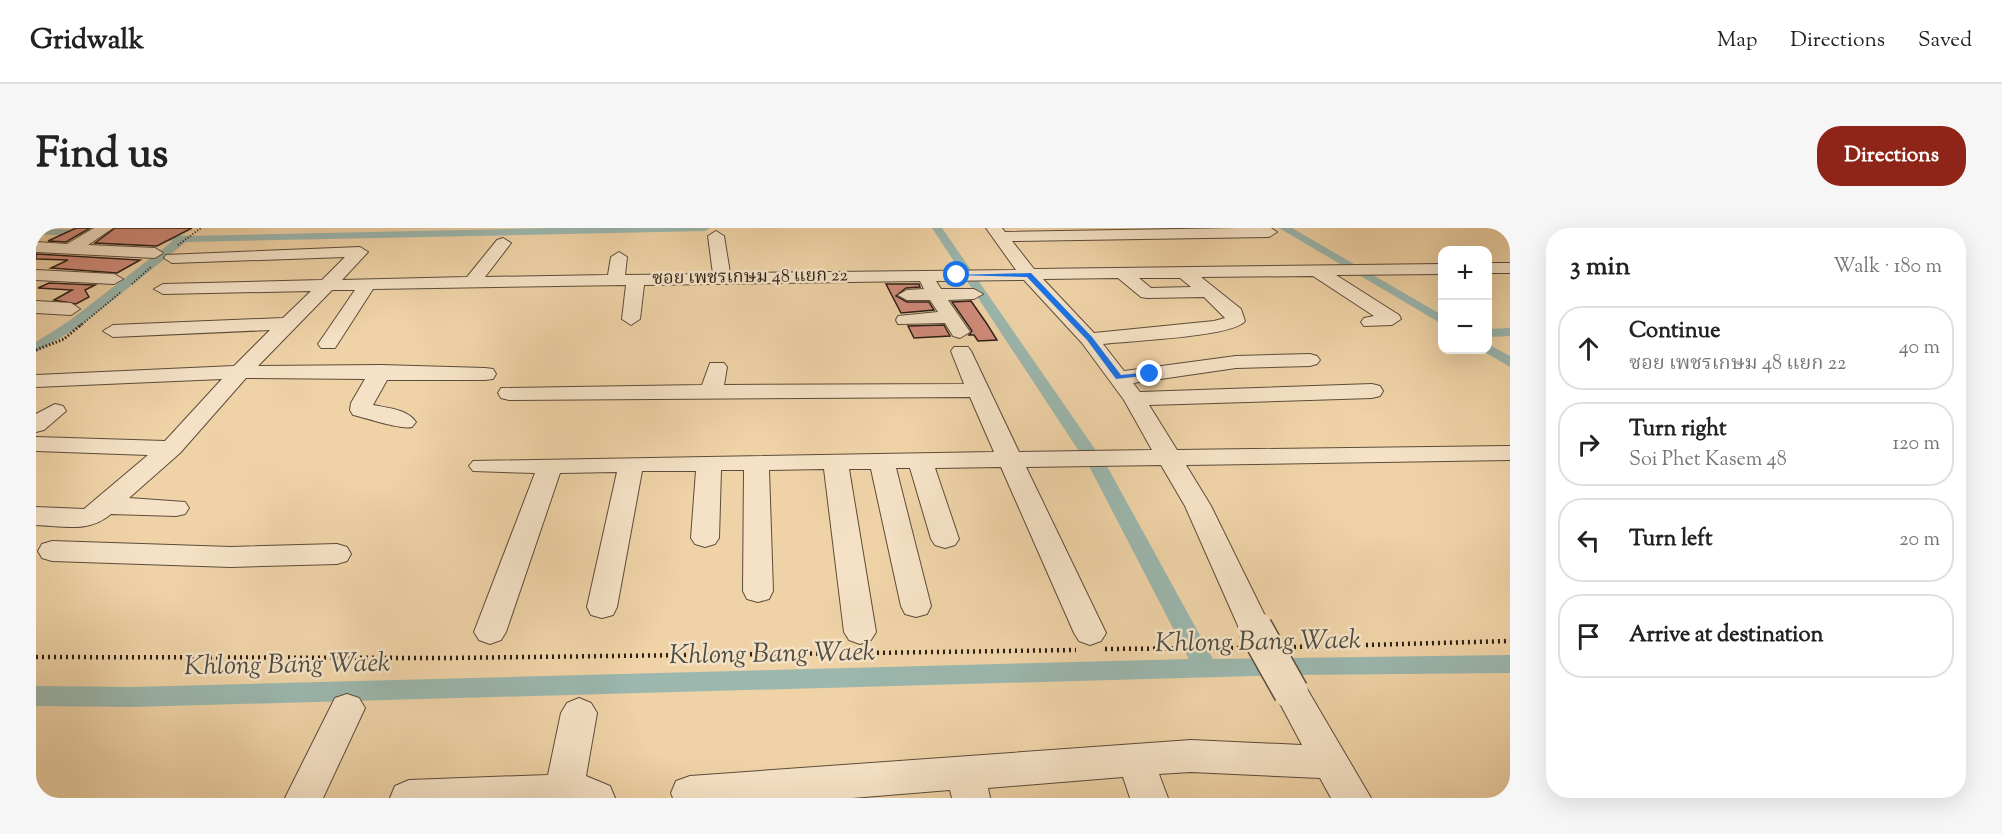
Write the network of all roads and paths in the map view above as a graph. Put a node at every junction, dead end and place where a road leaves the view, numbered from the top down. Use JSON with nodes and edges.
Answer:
{"nodes":[{"id":1,"x":105,"y":228,"type":"edge"},
{"id":2,"x":200,"y":229,"type":"edge"},
{"id":3,"x":1269,"y":232,"type":"dead end"},
{"id":4,"x":998,"y":233,"type":"edge"},
{"id":5,"x":716,"y":236,"type":"dead end"},
{"id":6,"x":503,"y":243,"type":"dead end"},
{"id":7,"x":36,"y":248,"type":"edge"},
{"id":8,"x":72,"y":248,"type":"junction"},
{"id":9,"x":166,"y":254,"type":"junction"},
{"id":10,"x":619,"y":257,"type":"dead end"},
{"id":11,"x":36,"y":262,"type":"edge"},
{"id":12,"x":1492,"y":268,"type":"edge"},
{"id":13,"x":1510,"y":268,"type":"edge"},
{"id":14,"x":1438,"y":269,"type":"edge"},
{"id":15,"x":1316,"y":270,"type":"junction"},
{"id":16,"x":1185,"y":273,"type":"junction"},
{"id":17,"x":1123,"y":274,"type":"junction"},
{"id":18,"x":36,"y":275,"type":"edge"},
{"id":19,"x":1029,"y":275,"type":"junction"},
{"id":20,"x":924,"y":276,"type":"junction"},
{"id":21,"x":722,"y":278,"type":"junction"},
{"id":22,"x":114,"y":279,"type":"dead end"},
{"id":23,"x":636,"y":279,"type":"junction"},
{"id":24,"x":616,"y":281,"type":"junction"},
{"id":25,"x":472,"y":282,"type":"junction"},
{"id":26,"x":368,"y":284,"type":"junction"},
{"id":27,"x":329,"y":285,"type":"junction"},
{"id":28,"x":163,"y":289,"type":"dead end"},
{"id":29,"x":1209,"y":292,"type":"junction"},
{"id":30,"x":974,"y":294,"type":"dead end"},
{"id":31,"x":907,"y":295,"type":"dead end"},
{"id":32,"x":936,"y":295,"type":"junction"},
{"id":33,"x":36,"y":307,"type":"edge"},
{"id":34,"x":71,"y":309,"type":"dead end"},
{"id":35,"x":631,"y":319,"type":"dead end"},
{"id":36,"x":905,"y":320,"type":"dead end"},
{"id":37,"x":1371,"y":322,"type":"dead end"},
{"id":38,"x":288,"y":324,"type":"junction"},
{"id":39,"x":113,"y":331,"type":"dead end"},
{"id":40,"x":957,"y":334,"type":"junction"},
{"id":41,"x":1089,"y":339,"type":"junction"},
{"id":42,"x":328,"y":344,"type":"dead end"},
{"id":43,"x":36,"y":350,"type":"edge"},
{"id":44,"x":1310,"y":360,"type":"dead end"},
{"id":45,"x":717,"y":367,"type":"dead end"},
{"id":46,"x":381,"y":371,"type":"junction"},
{"id":47,"x":240,"y":372,"type":"junction"},
{"id":48,"x":485,"y":374,"type":"dead end"},
{"id":49,"x":1119,"y":378,"type":"junction"},
{"id":50,"x":36,"y":381,"type":"edge"},
{"id":51,"x":978,"y":390,"type":"junction"},
{"id":52,"x":712,"y":391,"type":"junction"},
{"id":53,"x":1372,"y":391,"type":"dead end"},
{"id":54,"x":508,"y":393,"type":"dead end"},
{"id":55,"x":1134,"y":399,"type":"junction"},
{"id":56,"x":56,"y":411,"type":"dead end"},
{"id":57,"x":404,"y":422,"type":"dead end"},
{"id":58,"x":36,"y":425,"type":"edge"},
{"id":59,"x":36,"y":444,"type":"edge"},
{"id":60,"x":171,"y":448,"type":"junction"},
{"id":61,"x":1510,"y":453,"type":"edge"},
{"id":62,"x":1010,"y":457,"type":"junction"},
{"id":63,"x":1172,"y":458,"type":"junction"},
{"id":64,"x":920,"y":459,"type":"junction"},
{"id":65,"x":882,"y":460,"type":"junction"},
{"id":66,"x":835,"y":461,"type":"junction"},
{"id":67,"x":756,"y":463,"type":"junction"},
{"id":68,"x":631,"y":464,"type":"junction"},
{"id":69,"x":710,"y":464,"type":"junction"},
{"id":70,"x":550,"y":465,"type":"junction"},
{"id":71,"x":482,"y":466,"type":"dead end"},
{"id":72,"x":176,"y":508,"type":"dead end"},
{"id":73,"x":97,"y":512,"type":"junction"},
{"id":74,"x":36,"y":516,"type":"edge"},
{"id":75,"x":705,"y":538,"type":"dead end"},
{"id":76,"x":945,"y":540,"type":"dead end"},
{"id":77,"x":337,"y":554,"type":"dead end"},
{"id":78,"x":44,"y":558,"type":"edge"},
{"id":79,"x":758,"y":591,"type":"dead end"},
{"id":80,"x":916,"y":606,"type":"dead end"},
{"id":81,"x":602,"y":607,"type":"dead end"},
{"id":82,"x":490,"y":632,"type":"dead end"},
{"id":83,"x":860,"y":632,"type":"dead end"},
{"id":84,"x":1250,"y":638,"type":"junction"},
{"id":85,"x":1510,"y":641,"type":"edge"},
{"id":86,"x":1091,"y":644,"type":"junction"},
{"id":87,"x":1292,"y":647,"type":"dead end"},
{"id":88,"x":36,"y":657,"type":"edge"},
{"id":89,"x":346,"y":708,"type":"dead end"},
{"id":90,"x":579,"y":713,"type":"dead end"},
{"id":91,"x":1135,"y":759,"type":"junction"},
{"id":92,"x":1332,"y":762,"type":"junction"},
{"id":93,"x":968,"y":786,"type":"edge"},
{"id":94,"x":792,"y":792,"type":"edge"},
{"id":95,"x":690,"y":793,"type":"dead end"},
{"id":96,"x":580,"y":795,"type":"edge"},
{"id":97,"x":460,"y":797,"type":"edge"},
{"id":98,"x":304,"y":798,"type":"edge"},
{"id":99,"x":409,"y":798,"type":"edge"},
{"id":100,"x":1149,"y":798,"type":"edge"},
{"id":101,"x":1352,"y":798,"type":"edge"}],
"edges":[{"from":1,"to":8,"type":"street"},
{"from":2,"to":9,"type":"path"},
{"from":3,"to":4,"type":"street"},
{"from":4,"to":19,"type":"street"},
{"from":5,"to":21,"type":"street"},
{"from":6,"to":25,"type":"street"},
{"from":7,"to":8,"type":"street"},
{"from":8,"to":9,"type":"street"},
{"from":8,"to":11,"type":"street"},
{"from":9,"to":27,"type":"street"},
{"from":9,"to":43,"type":"path"},
{"from":10,"to":24,"type":"street"},
{"from":12,"to":13,"type":"street"},
{"from":14,"to":15,"type":"street","name":"ซอย เพชรเกษม 48 แยก 22"},
{"from":15,"to":16,"type":"street","name":"ซอย เพชรเกษม 48 แยก 22"},
{"from":15,"to":37,"type":"street"},
{"from":16,"to":17,"type":"street","name":"ซอย เพชรเกษม 48 แยก 22"},
{"from":16,"to":29,"type":"street"},
{"from":17,"to":19,"type":"street","name":"ซอย เพชรเกษม 48 แยก 22"},
{"from":17,"to":29,"type":"street"},
{"from":18,"to":22,"type":"street"},
{"from":19,"to":20,"type":"street","name":"ซอย เพชรเกษม 48 แยก 22"},
{"from":19,"to":41,"type":"street"},
{"from":20,"to":21,"type":"street","name":"ซอย เพชรเกษม 48 แยก 22"},
{"from":20,"to":32,"type":"street"},
{"from":21,"to":23,"type":"street","name":"ซอย เพชรเกษม 48 แยก 22"},
{"from":23,"to":24,"type":"street","name":"ซอย เพชรเกษม 48 แยก 22"},
{"from":23,"to":35,"type":"street"},
{"from":24,"to":25,"type":"street","name":"ซอย เพชรเกษม 48 แยก 22"},
{"from":25,"to":26,"type":"street","name":"ซอย เพชรเกษม 48 แยก 22"},
{"from":26,"to":27,"type":"street","name":"ซอย เพชรเกษม 48 แยก 22"},
{"from":26,"to":42,"type":"street"},
{"from":27,"to":28,"type":"street","name":"ซอย เพชรเกษม 48 แยก 22"},
{"from":27,"to":38,"type":"street"},
{"from":29,"to":41,"type":"street"},
{"from":30,"to":32,"type":"street"},
{"from":31,"to":32,"type":"street"},
{"from":32,"to":40,"type":"street"},
{"from":33,"to":34,"type":"street"},
{"from":36,"to":40,"type":"street"},
{"from":38,"to":39,"type":"street"},
{"from":38,"to":47,"type":"street"},
{"from":40,"to":51,"type":"street"},
{"from":41,"to":49,"type":"street"},
{"from":44,"to":49,"type":"street"},
{"from":45,"to":52,"type":"street"},
{"from":46,"to":47,"type":"street"},
{"from":46,"to":48,"type":"street"},
{"from":46,"to":57,"type":"street"},
{"from":47,"to":50,"type":"street"},
{"from":47,"to":60,"type":"street"},
{"from":49,"to":55,"type":"street"},
{"from":51,"to":52,"type":"street"},
{"from":51,"to":62,"type":"street"},
{"from":52,"to":54,"type":"street"},
{"from":53,"to":55,"type":"street"},
{"from":55,"to":63,"type":"street"},
{"from":56,"to":58,"type":"street"},
{"from":59,"to":60,"type":"street"},
{"from":60,"to":73,"type":"street"},
{"from":61,"to":63,"type":"street"},
{"from":62,"to":63,"type":"street"},
{"from":62,"to":64,"type":"street"},
{"from":62,"to":86,"type":"street"},
{"from":63,"to":84,"type":"street"},
{"from":64,"to":65,"type":"street"},
{"from":64,"to":76,"type":"street"},
{"from":65,"to":66,"type":"street"},
{"from":65,"to":80,"type":"street"},
{"from":66,"to":67,"type":"street"},
{"from":66,"to":83,"type":"street"},
{"from":67,"to":69,"type":"street"},
{"from":67,"to":79,"type":"street"},
{"from":68,"to":69,"type":"street"},
{"from":68,"to":70,"type":"street"},
{"from":68,"to":81,"type":"street"},
{"from":69,"to":75,"type":"street"},
{"from":70,"to":71,"type":"street"},
{"from":70,"to":82,"type":"street"},
{"from":72,"to":73,"type":"street"},
{"from":73,"to":74,"type":"street"},
{"from":73,"to":78,"type":"street"},
{"from":77,"to":78,"type":"street"},
{"from":84,"to":86,"type":"path"},
{"from":84,"to":92,"type":"street","bridge":true},
{"from":85,"to":87,"type":"path"},
{"from":86,"to":88,"type":"path"},
{"from":89,"to":98,"type":"street"},
{"from":90,"to":96,"type":"street"},
{"from":91,"to":92,"type":"street"},
{"from":91,"to":93,"type":"street"},
{"from":91,"to":100,"type":"street"},
{"from":92,"to":101,"type":"street"},
{"from":93,"to":94,"type":"street"},
{"from":94,"to":95,"type":"street"},
{"from":96,"to":97,"type":"street"},
{"from":97,"to":99,"type":"street"}]}
